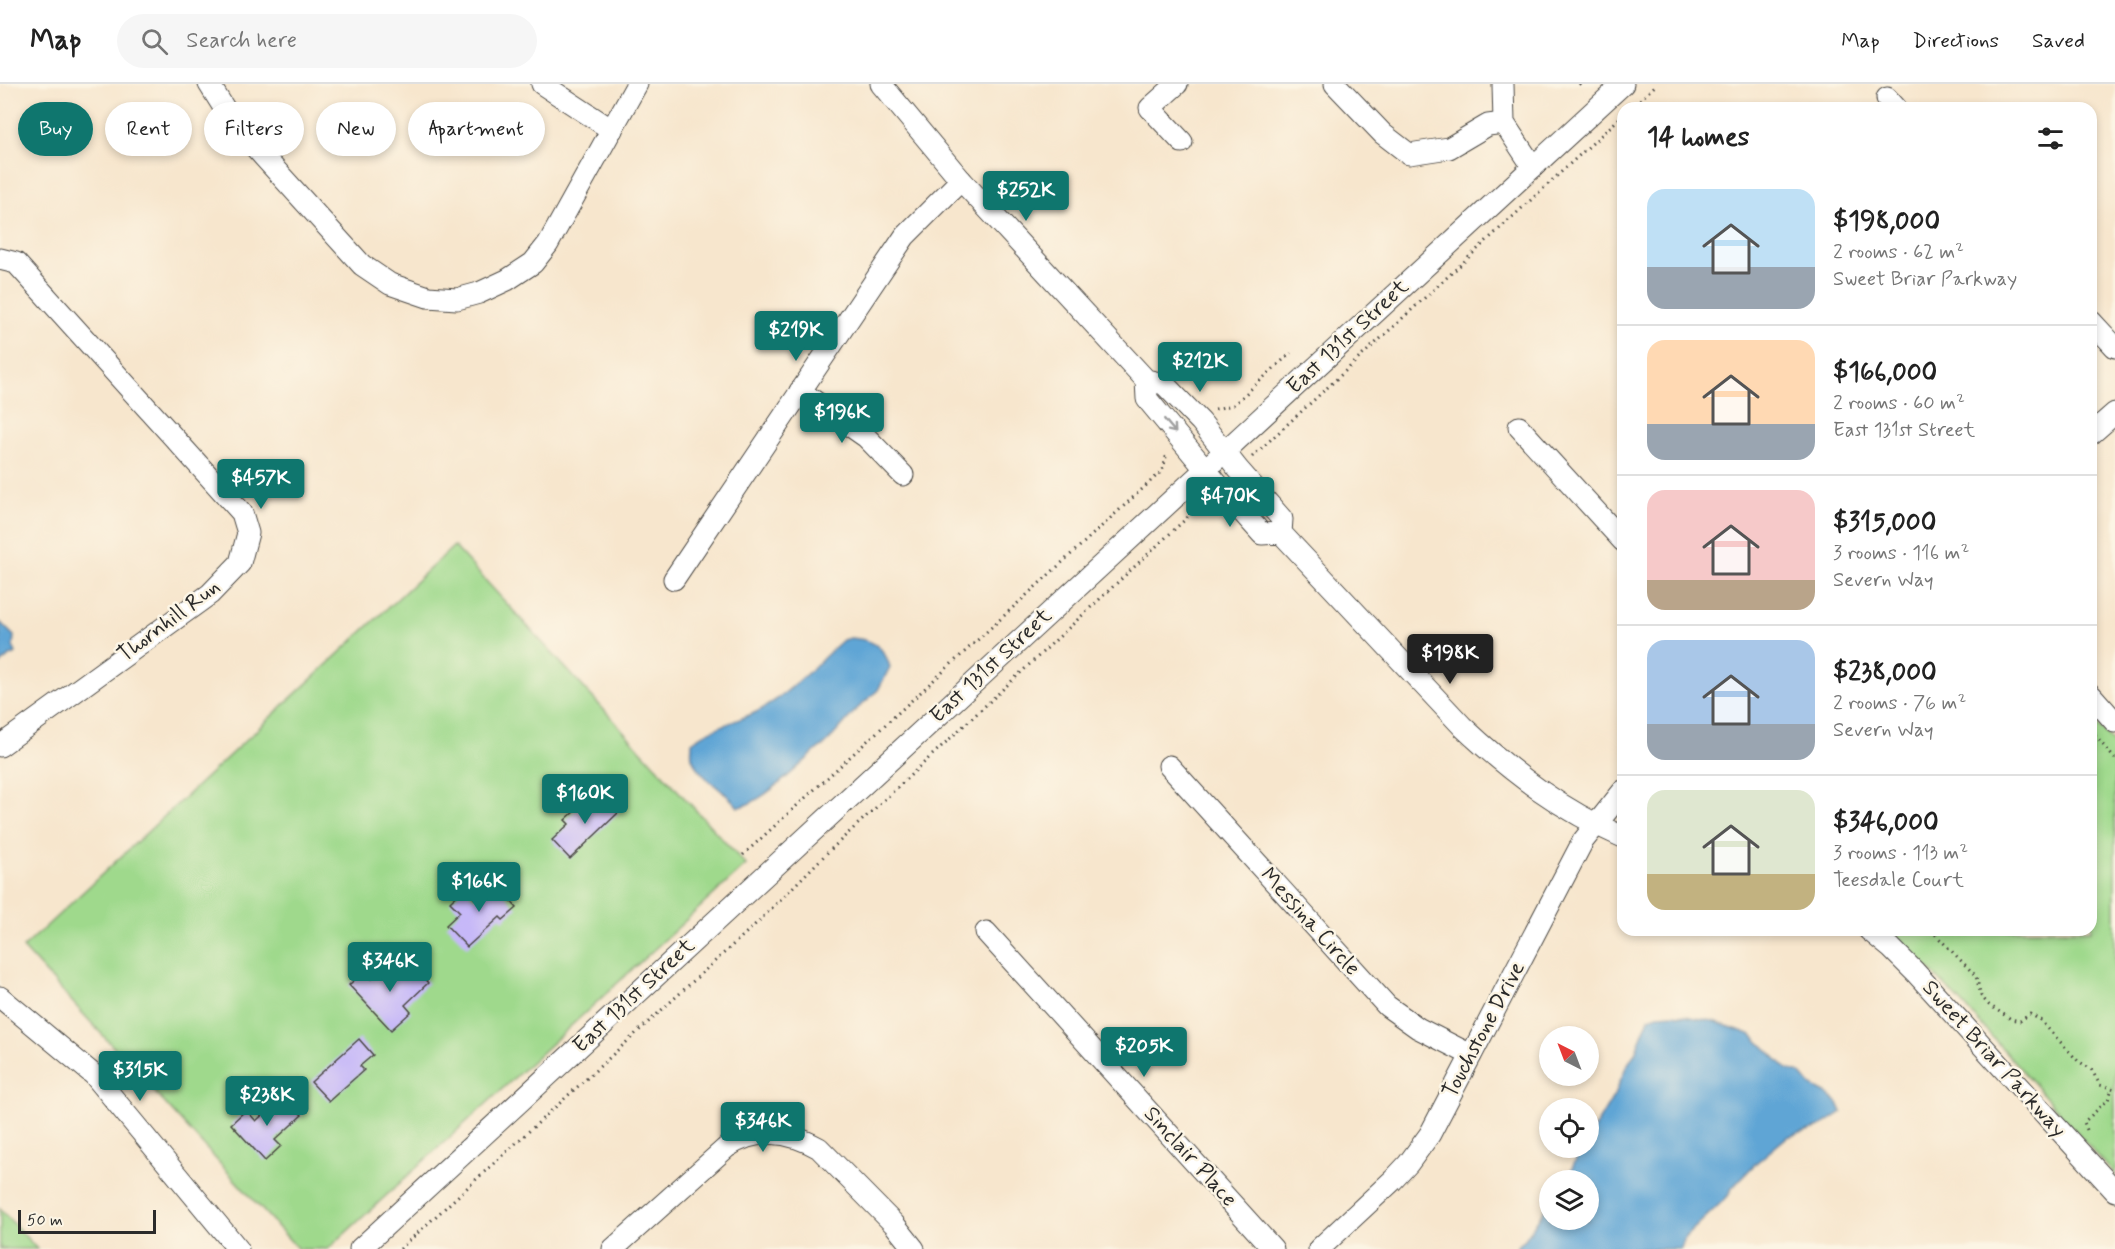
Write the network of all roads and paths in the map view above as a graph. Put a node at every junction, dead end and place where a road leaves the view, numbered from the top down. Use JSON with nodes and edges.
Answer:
{"nodes":[{"id":1,"x":209,"y":84,"type":"edge"},
{"id":2,"x":542,"y":84,"type":"edge"},
{"id":3,"x":637,"y":84,"type":"edge"},
{"id":4,"x":881,"y":84,"type":"edge"},
{"id":5,"x":1177,"y":84,"type":"edge"},
{"id":6,"x":1335,"y":84,"type":"edge"},
{"id":7,"x":1503,"y":84,"type":"edge"},
{"id":8,"x":1623,"y":84,"type":"edge"},
{"id":9,"x":1657,"y":84,"type":"edge"},
{"id":10,"x":1638,"y":102,"type":"edge"},
{"id":11,"x":1617,"y":121,"type":"edge"},
{"id":12,"x":1504,"y":123,"type":"junction"},
{"id":13,"x":612,"y":130,"type":"junction"},
{"id":14,"x":1182,"y":142,"type":"dead end"},
{"id":15,"x":1533,"y":167,"type":"junction"},
{"id":16,"x":961,"y":180,"type":"junction"},
{"id":17,"x":0,"y":259,"type":"edge"},
{"id":18,"x":2097,"y":328,"type":"edge"},
{"id":19,"x":2115,"y":347,"type":"edge"},
{"id":20,"x":1291,"y":353,"type":"dead end"},
{"id":21,"x":1146,"y":380,"type":"junction"},
{"id":22,"x":800,"y":391,"type":"junction"},
{"id":23,"x":1215,"y":409,"type":"dead end"},
{"id":24,"x":2115,"y":413,"type":"edge"},
{"id":25,"x":1519,"y":427,"type":"dead end"},
{"id":26,"x":2097,"y":429,"type":"edge"},
{"id":27,"x":1224,"y":451,"type":"junction"},
{"id":28,"x":1166,"y":457,"type":"dead end"},
{"id":29,"x":1205,"y":469,"type":"junction"},
{"id":30,"x":1238,"y":469,"type":"junction"},
{"id":31,"x":903,"y":475,"type":"dead end"},
{"id":32,"x":1220,"y":488,"type":"junction"},
{"id":33,"x":1281,"y":533,"type":"junction"},
{"id":34,"x":1617,"y":534,"type":"edge"},
{"id":35,"x":675,"y":579,"type":"dead end"},
{"id":36,"x":2097,"y":702,"type":"edge"},
{"id":37,"x":2115,"y":722,"type":"edge"},
{"id":38,"x":2097,"y":738,"type":"edge"},
{"id":39,"x":0,"y":746,"type":"edge"},
{"id":40,"x":2115,"y":759,"type":"edge"},
{"id":41,"x":1169,"y":766,"type":"dead end"},
{"id":42,"x":1617,"y":798,"type":"edge"},
{"id":43,"x":1596,"y":823,"type":"junction"},
{"id":44,"x":1617,"y":834,"type":"edge"},
{"id":45,"x":743,"y":855,"type":"dead end"},
{"id":46,"x":986,"y":932,"type":"dead end"},
{"id":47,"x":1876,"y":936,"type":"edge"},
{"id":48,"x":1937,"y":936,"type":"edge"},
{"id":49,"x":0,"y":997,"type":"edge"},
{"id":50,"x":1471,"y":1055,"type":"junction"},
{"id":51,"x":2114,"y":1089,"type":"edge"},
{"id":52,"x":2088,"y":1132,"type":"dead end"},
{"id":53,"x":2115,"y":1191,"type":"edge"},
{"id":54,"x":238,"y":1249,"type":"edge"},
{"id":55,"x":360,"y":1249,"type":"edge"},
{"id":56,"x":400,"y":1249,"type":"edge"},
{"id":57,"x":613,"y":1249,"type":"edge"},
{"id":58,"x":914,"y":1249,"type":"edge"},
{"id":59,"x":1273,"y":1249,"type":"edge"},
{"id":60,"x":1319,"y":1249,"type":"edge"}],
"edges":[{"from":1,"to":13,"type":"street"},
{"from":2,"to":13,"type":"street"},
{"from":3,"to":13,"type":"street"},
{"from":4,"to":16,"type":"street"},
{"from":5,"to":14,"type":"street"},
{"from":6,"to":12,"type":"street"},
{"from":7,"to":12,"type":"street"},
{"from":8,"to":15,"type":"street","name":"East 131st Street"},
{"from":9,"to":10,"type":"path"},
{"from":11,"to":30,"type":"path"},
{"from":12,"to":15,"type":"street"},
{"from":15,"to":27,"type":"street","name":"East 131st Street"},
{"from":16,"to":21,"type":"street"},
{"from":16,"to":22,"type":"street"},
{"from":17,"to":39,"type":"street","name":"Thornhill Run"},
{"from":18,"to":19,"type":"street"},
{"from":20,"to":23,"type":"path"},
{"from":21,"to":27,"type":"street"},
{"from":21,"to":29,"type":"street","one_way":true},
{"from":22,"to":31,"type":"street"},
{"from":22,"to":35,"type":"street"},
{"from":24,"to":26,"type":"street"},
{"from":25,"to":34,"type":"street"},
{"from":27,"to":29,"type":"street","name":"East 131st Street"},
{"from":27,"to":30,"type":"street"},
{"from":28,"to":45,"type":"path"},
{"from":29,"to":32,"type":"street"},
{"from":29,"to":55,"type":"street","name":"East 131st Street"},
{"from":30,"to":33,"type":"street"},
{"from":32,"to":33,"type":"street"},
{"from":32,"to":56,"type":"path"},
{"from":33,"to":43,"type":"street"},
{"from":36,"to":37,"type":"street"},
{"from":38,"to":40,"type":"path"},
{"from":41,"to":50,"type":"street","name":"Messina Circle"},
{"from":42,"to":43,"type":"street","name":"Touchstone Drive"},
{"from":43,"to":44,"type":"street"},
{"from":43,"to":50,"type":"street","name":"Touchstone Drive"},
{"from":46,"to":59,"type":"street","name":"Sinclair Place"},
{"from":47,"to":53,"type":"street","name":"Sweet Briar Parkway"},
{"from":48,"to":51,"type":"path"},
{"from":49,"to":54,"type":"street"},
{"from":50,"to":60,"type":"street","name":"Touchstone Drive"},
{"from":51,"to":52,"type":"path"},
{"from":57,"to":58,"type":"street"}]}
